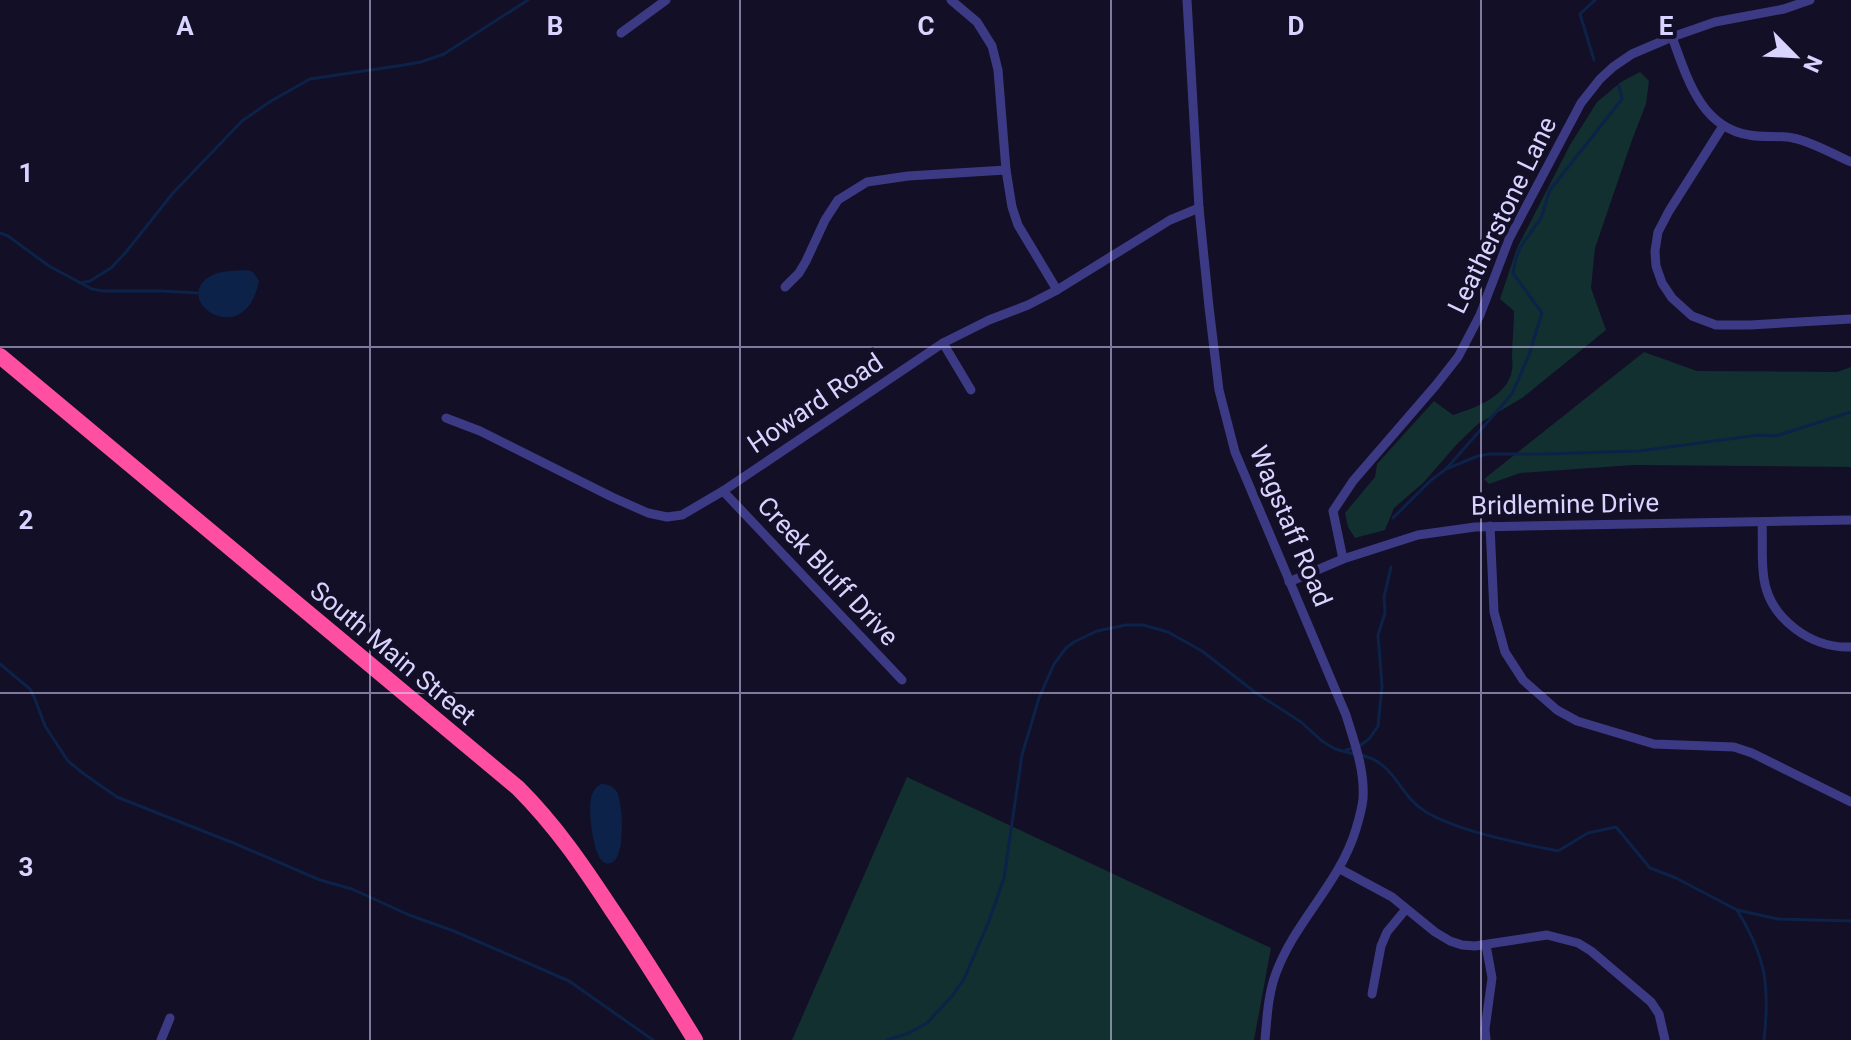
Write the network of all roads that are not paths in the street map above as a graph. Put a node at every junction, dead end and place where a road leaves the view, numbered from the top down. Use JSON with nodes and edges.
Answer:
{"nodes":[{"id":1,"x":666,"y":0,"type":"edge"},
{"id":2,"x":951,"y":0,"type":"edge"},
{"id":3,"x":1187,"y":0,"type":"edge"},
{"id":4,"x":1810,"y":0,"type":"edge"},
{"id":5,"x":621,"y":33,"type":"dead end"},
{"id":6,"x":1672,"y":37,"type":"junction"},
{"id":7,"x":1723,"y":126,"type":"junction"},
{"id":8,"x":1851,"y":162,"type":"edge"},
{"id":9,"x":1006,"y":170,"type":"junction"},
{"id":10,"x":1199,"y":208,"type":"junction"},
{"id":11,"x":785,"y":287,"type":"dead end"},
{"id":12,"x":1057,"y":290,"type":"junction"},
{"id":13,"x":1851,"y":319,"type":"edge"},
{"id":14,"x":943,"y":343,"type":"junction"},
{"id":15,"x":0,"y":356,"type":"edge"},
{"id":16,"x":971,"y":390,"type":"dead end"},
{"id":17,"x":446,"y":418,"type":"dead end"},
{"id":18,"x":723,"y":491,"type":"junction"},
{"id":19,"x":1851,"y":520,"type":"edge"},
{"id":20,"x":1762,"y":523,"type":"junction"},
{"id":21,"x":1490,"y":526,"type":"junction"},
{"id":22,"x":1343,"y":559,"type":"junction"},
{"id":23,"x":1289,"y":582,"type":"junction"},
{"id":24,"x":1851,"y":647,"type":"edge"},
{"id":25,"x":902,"y":680,"type":"dead end"},
{"id":26,"x":1851,"y":802,"type":"edge"},
{"id":27,"x":1340,"y":869,"type":"junction"},
{"id":28,"x":1406,"y":909,"type":"junction"},
{"id":29,"x":1486,"y":945,"type":"junction"},
{"id":30,"x":1372,"y":994,"type":"dead end"},
{"id":31,"x":170,"y":1018,"type":"dead end"},
{"id":32,"x":161,"y":1040,"type":"edge"},
{"id":33,"x":695,"y":1040,"type":"edge"},
{"id":34,"x":1265,"y":1040,"type":"edge"},
{"id":35,"x":1486,"y":1040,"type":"edge"},
{"id":36,"x":1665,"y":1040,"type":"edge"}],
"edges":[{"from":1,"to":5,"type":"street"},
{"from":2,"to":9,"type":"street"},
{"from":3,"to":10,"type":"street","name":"Wagstaff Road"},
{"from":4,"to":6,"type":"street","name":"Leatherstone Lane"},
{"from":6,"to":7,"type":"street"},
{"from":6,"to":22,"type":"street","name":"Leatherstone Lane"},
{"from":7,"to":8,"type":"street"},
{"from":7,"to":13,"type":"street"},
{"from":9,"to":11,"type":"street"},
{"from":9,"to":12,"type":"street"},
{"from":10,"to":12,"type":"street","name":"Howard Road"},
{"from":10,"to":23,"type":"street","name":"Wagstaff Road"},
{"from":12,"to":14,"type":"street","name":"Howard Road"},
{"from":14,"to":16,"type":"street"},
{"from":14,"to":18,"type":"street","name":"Howard Road"},
{"from":15,"to":33,"type":"highway","name":"South Main Street"},
{"from":17,"to":18,"type":"street","name":"Howard Road"},
{"from":18,"to":25,"type":"street","name":"Creek Bluff Drive"},
{"from":19,"to":20,"type":"street","name":"Bridlemine Drive"},
{"from":20,"to":21,"type":"street","name":"Bridlemine Drive"},
{"from":20,"to":24,"type":"street"},
{"from":21,"to":22,"type":"street","name":"Bridlemine Drive"},
{"from":21,"to":26,"type":"street"},
{"from":22,"to":23,"type":"street","name":"Bridlemine Drive"},
{"from":23,"to":27,"type":"street","name":"Wagstaff Road"},
{"from":27,"to":28,"type":"street"},
{"from":27,"to":34,"type":"street","name":"Wagstaff Road"},
{"from":28,"to":29,"type":"street"},
{"from":28,"to":30,"type":"street"},
{"from":29,"to":35,"type":"street"},
{"from":29,"to":36,"type":"street"},
{"from":31,"to":32,"type":"street"}]}
